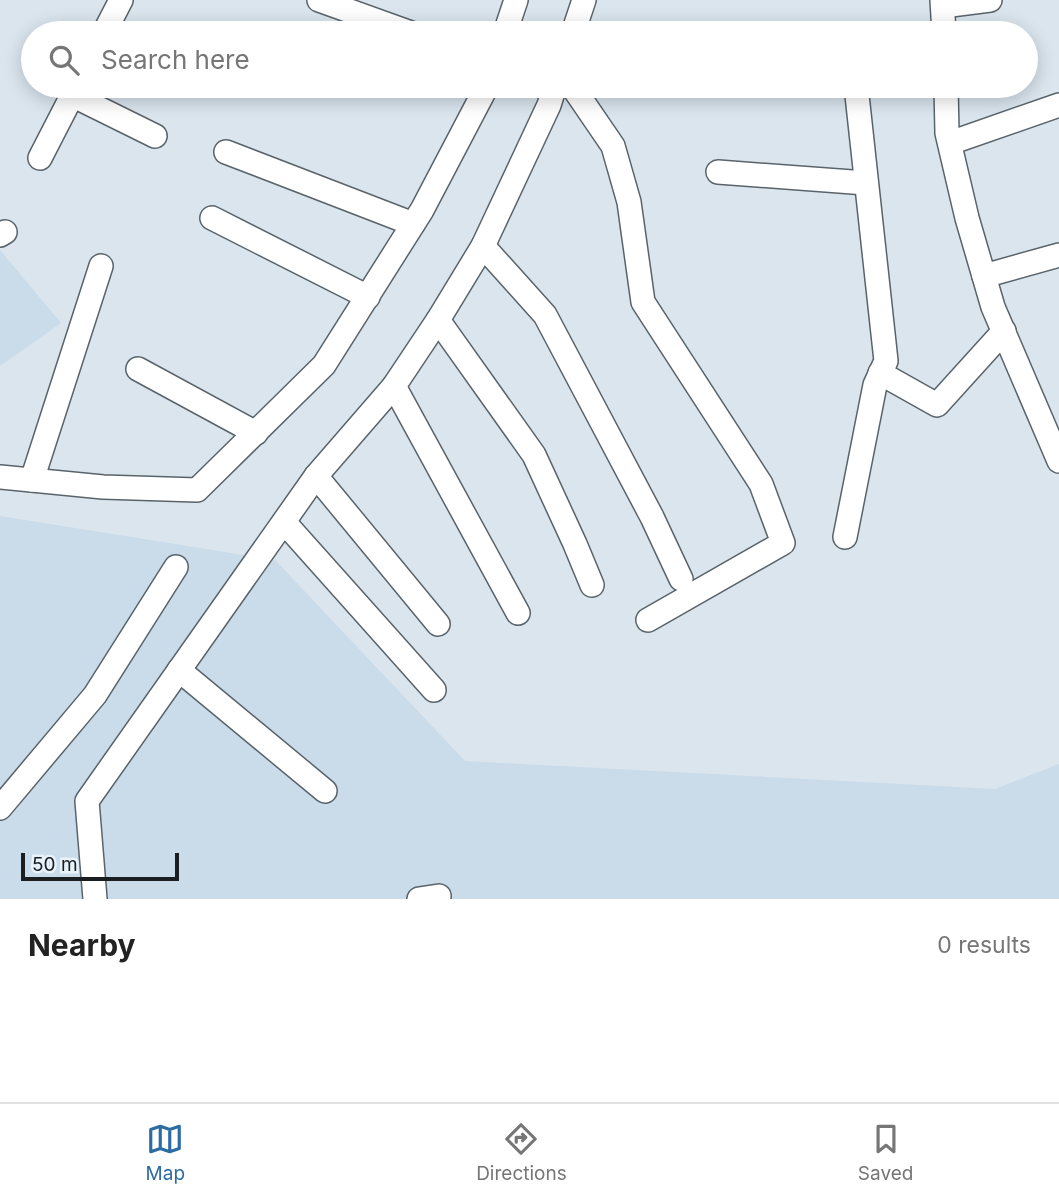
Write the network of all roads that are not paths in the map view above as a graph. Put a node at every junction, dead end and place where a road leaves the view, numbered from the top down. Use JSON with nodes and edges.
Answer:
{"nodes":[{"id":1,"x":121,"y":0,"type":"edge"},
{"id":2,"x":319,"y":0,"type":"edge"},
{"id":3,"x":516,"y":0,"type":"edge"},
{"id":4,"x":584,"y":0,"type":"edge"},
{"id":5,"x":990,"y":0,"type":"edge"},
{"id":6,"x":943,"y":3,"type":"edge"},
{"id":7,"x":110,"y":21,"type":"edge"},
{"id":8,"x":378,"y":21,"type":"edge"},
{"id":9,"x":509,"y":21,"type":"edge"},
{"id":10,"x":577,"y":21,"type":"edge"},
{"id":11,"x":944,"y":21,"type":"edge"},
{"id":12,"x":70,"y":98,"type":"edge"},
{"id":13,"x":88,"y":98,"type":"edge"},
{"id":14,"x":481,"y":98,"type":"edge"},
{"id":15,"x":551,"y":98,"type":"edge"},
{"id":16,"x":580,"y":98,"type":"edge"},
{"id":17,"x":857,"y":98,"type":"edge"},
{"id":18,"x":947,"y":98,"type":"edge"},
{"id":19,"x":1059,"y":105,"type":"edge"},
{"id":20,"x":155,"y":136,"type":"dead end"},
{"id":21,"x":950,"y":144,"type":"junction"},
{"id":22,"x":226,"y":152,"type":"dead end"},
{"id":23,"x":40,"y":158,"type":"dead end"},
{"id":24,"x":718,"y":172,"type":"dead end"},
{"id":25,"x":866,"y":183,"type":"junction"},
{"id":26,"x":212,"y":218,"type":"dead end"},
{"id":27,"x":414,"y":225,"type":"junction"},
{"id":28,"x":483,"y":246,"type":"junction"},
{"id":29,"x":1059,"y":255,"type":"edge"},
{"id":30,"x":101,"y":266,"type":"dead end"},
{"id":31,"x":984,"y":276,"type":"junction"},
{"id":32,"x":368,"y":297,"type":"junction"},
{"id":33,"x":438,"y":320,"type":"junction"},
{"id":34,"x":1004,"y":331,"type":"junction"},
{"id":35,"x":138,"y":369,"type":"dead end"},
{"id":36,"x":880,"y":373,"type":"junction"},
{"id":37,"x":394,"y":386,"type":"junction"},
{"id":38,"x":256,"y":433,"type":"junction"},
{"id":39,"x":1059,"y":461,"type":"edge"},
{"id":40,"x":316,"y":476,"type":"junction"},
{"id":41,"x":0,"y":477,"type":"edge"},
{"id":42,"x":32,"y":480,"type":"junction"},
{"id":43,"x":284,"y":522,"type":"junction"},
{"id":44,"x":845,"y":537,"type":"dead end"},
{"id":45,"x":176,"y":567,"type":"dead end"},
{"id":46,"x":681,"y":579,"type":"dead end"},
{"id":47,"x":592,"y":585,"type":"dead end"},
{"id":48,"x":518,"y":612,"type":"dead end"},
{"id":49,"x":648,"y":620,"type":"dead end"},
{"id":50,"x":438,"y":624,"type":"dead end"},
{"id":51,"x":179,"y":670,"type":"junction"},
{"id":52,"x":434,"y":690,"type":"dead end"},
{"id":53,"x":325,"y":791,"type":"dead end"},
{"id":54,"x":0,"y":808,"type":"edge"},
{"id":55,"x":95,"y":899,"type":"edge"}],
"edges":[{"from":1,"to":7,"type":"street"},
{"from":2,"to":8,"type":"street"},
{"from":3,"to":9,"type":"street"},
{"from":4,"to":10,"type":"street"},
{"from":5,"to":6,"type":"street"},
{"from":6,"to":11,"type":"street"},
{"from":12,"to":23,"type":"street"},
{"from":13,"to":20,"type":"street"},
{"from":14,"to":27,"type":"street"},
{"from":15,"to":28,"type":"street"},
{"from":16,"to":49,"type":"street"},
{"from":17,"to":25,"type":"street"},
{"from":18,"to":21,"type":"street"},
{"from":19,"to":21,"type":"street"},
{"from":21,"to":31,"type":"street"},
{"from":22,"to":27,"type":"street"},
{"from":24,"to":25,"type":"street"},
{"from":25,"to":36,"type":"street"},
{"from":26,"to":32,"type":"street"},
{"from":27,"to":32,"type":"street"},
{"from":28,"to":33,"type":"street"},
{"from":28,"to":46,"type":"street"},
{"from":29,"to":31,"type":"street"},
{"from":30,"to":42,"type":"street"},
{"from":31,"to":34,"type":"street"},
{"from":32,"to":38,"type":"street"},
{"from":33,"to":37,"type":"street"},
{"from":33,"to":47,"type":"street"},
{"from":34,"to":36,"type":"street"},
{"from":34,"to":39,"type":"street"},
{"from":35,"to":38,"type":"street"},
{"from":36,"to":44,"type":"street"},
{"from":37,"to":40,"type":"street"},
{"from":37,"to":48,"type":"street"},
{"from":38,"to":42,"type":"street"},
{"from":40,"to":43,"type":"street"},
{"from":40,"to":50,"type":"street"},
{"from":41,"to":42,"type":"street"},
{"from":43,"to":51,"type":"street"},
{"from":43,"to":52,"type":"street"},
{"from":45,"to":54,"type":"street"},
{"from":51,"to":53,"type":"street"},
{"from":51,"to":55,"type":"street"}]}
